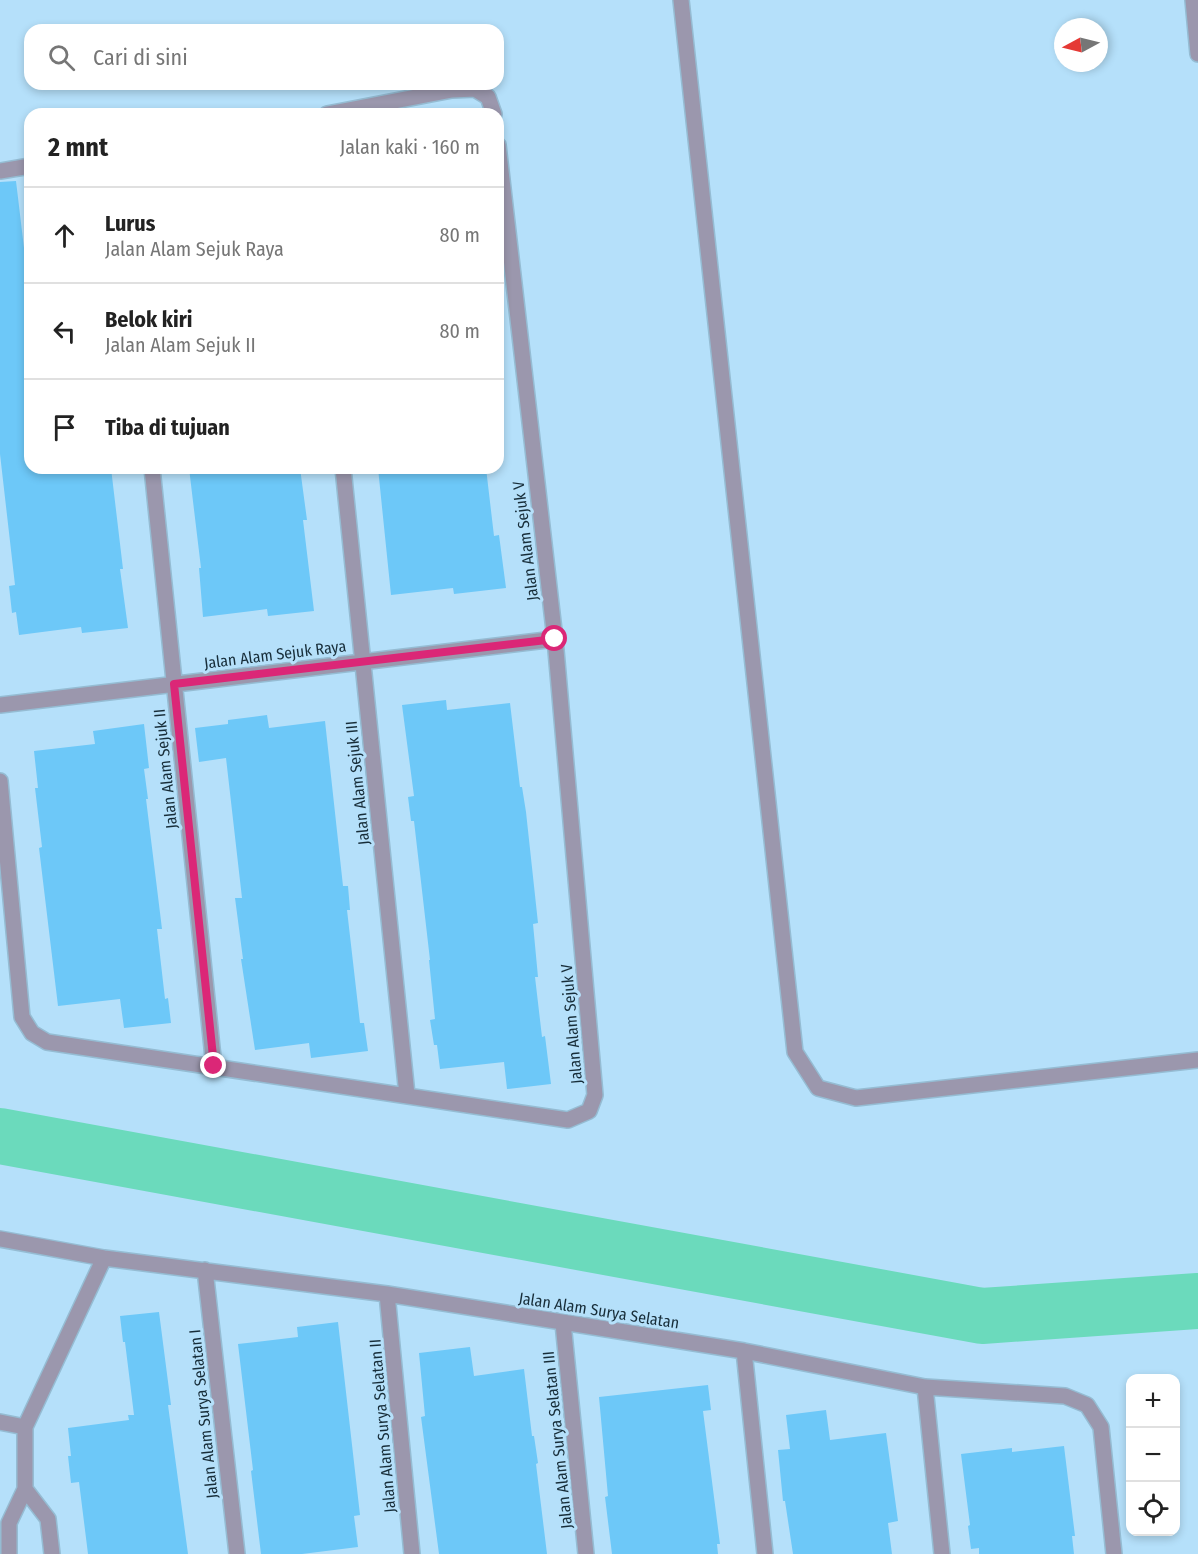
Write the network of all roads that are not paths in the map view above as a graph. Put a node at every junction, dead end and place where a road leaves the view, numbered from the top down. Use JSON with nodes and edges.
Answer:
{"nodes":[{"id":1,"x":681,"y":0,"type":"edge"},
{"id":2,"x":1193,"y":0,"type":"edge"},
{"id":3,"x":1198,"y":54,"type":"edge"},
{"id":4,"x":452,"y":90,"type":"edge"},
{"id":5,"x":477,"y":90,"type":"edge"},
{"id":6,"x":358,"y":108,"type":"edge"},
{"id":7,"x":492,"y":108,"type":"edge"},
{"id":8,"x":24,"y":167,"type":"edge"},
{"id":9,"x":0,"y":171,"type":"edge"},
{"id":10,"x":504,"y":197,"type":"edge"},
{"id":11,"x":153,"y":474,"type":"edge"},
{"id":12,"x":344,"y":474,"type":"edge"},
{"id":13,"x":555,"y":639,"type":"junction"},
{"id":14,"x":363,"y":662,"type":"junction"},
{"id":15,"x":174,"y":684,"type":"junction"},
{"id":16,"x":0,"y":705,"type":"edge"},
{"id":17,"x":0,"y":781,"type":"edge"},
{"id":18,"x":1198,"y":1060,"type":"edge"},
{"id":19,"x":214,"y":1066,"type":"junction"},
{"id":20,"x":407,"y":1095,"type":"junction"},
{"id":21,"x":0,"y":1239,"type":"edge"},
{"id":22,"x":104,"y":1258,"type":"junction"},
{"id":23,"x":205,"y":1270,"type":"junction"},
{"id":24,"x":387,"y":1294,"type":"junction"},
{"id":25,"x":563,"y":1323,"type":"junction"},
{"id":26,"x":744,"y":1351,"type":"junction"},
{"id":27,"x":925,"y":1387,"type":"junction"},
{"id":28,"x":0,"y":1422,"type":"edge"},
{"id":29,"x":25,"y":1426,"type":"junction"},
{"id":30,"x":25,"y":1489,"type":"junction"},
{"id":31,"x":9,"y":1554,"type":"edge"},
{"id":32,"x":52,"y":1554,"type":"edge"},
{"id":33,"x":237,"y":1554,"type":"edge"},
{"id":34,"x":412,"y":1554,"type":"edge"},
{"id":35,"x":586,"y":1554,"type":"edge"},
{"id":36,"x":765,"y":1554,"type":"edge"},
{"id":37,"x":942,"y":1554,"type":"edge"},
{"id":38,"x":1114,"y":1554,"type":"edge"}],
"edges":[{"from":1,"to":18,"type":"street"},
{"from":2,"to":3,"type":"street"},
{"from":4,"to":6,"type":"street"},
{"from":5,"to":7,"type":"street"},
{"from":8,"to":9,"type":"street"},
{"from":10,"to":13,"type":"street","name":"Jalan Alam Sejuk V"},
{"from":11,"to":15,"type":"street","name":"Jalan Alam Sejuk II"},
{"from":12,"to":14,"type":"street","name":"Jalan Alam Sejuk III"},
{"from":13,"to":14,"type":"street","name":"Jalan Alam Sejuk Raya"},
{"from":13,"to":20,"type":"street","name":"Jalan Alam Sejuk V"},
{"from":14,"to":15,"type":"street","name":"Jalan Alam Sejuk Raya"},
{"from":14,"to":20,"type":"street","name":"Jalan Alam Sejuk III"},
{"from":15,"to":16,"type":"street","name":"Jalan Alam Sejuk Raya"},
{"from":15,"to":19,"type":"street","name":"Jalan Alam Sejuk II"},
{"from":17,"to":19,"type":"street"},
{"from":19,"to":20,"type":"street"},
{"from":21,"to":22,"type":"street","name":"Jalan Alam Surya Selatan"},
{"from":22,"to":23,"type":"street","name":"Jalan Alam Surya Selatan"},
{"from":22,"to":29,"type":"street"},
{"from":23,"to":24,"type":"street","name":"Jalan Alam Surya Selatan"},
{"from":23,"to":33,"type":"street","name":"Jalan Alam Surya Selatan I"},
{"from":24,"to":25,"type":"street","name":"Jalan Alam Surya Selatan"},
{"from":24,"to":34,"type":"street","name":"Jalan Alam Surya Selatan II"},
{"from":25,"to":26,"type":"street","name":"Jalan Alam Surya Selatan"},
{"from":25,"to":35,"type":"street","name":"Jalan Alam Surya Selatan III"},
{"from":26,"to":27,"type":"street","name":"Jalan Alam Surya Selatan"},
{"from":26,"to":36,"type":"street"},
{"from":27,"to":37,"type":"street"},
{"from":27,"to":38,"type":"street","name":"Jalan Alam Surya Selatan"},
{"from":28,"to":29,"type":"street"},
{"from":29,"to":30,"type":"street"},
{"from":30,"to":31,"type":"street"},
{"from":30,"to":32,"type":"street"}]}
